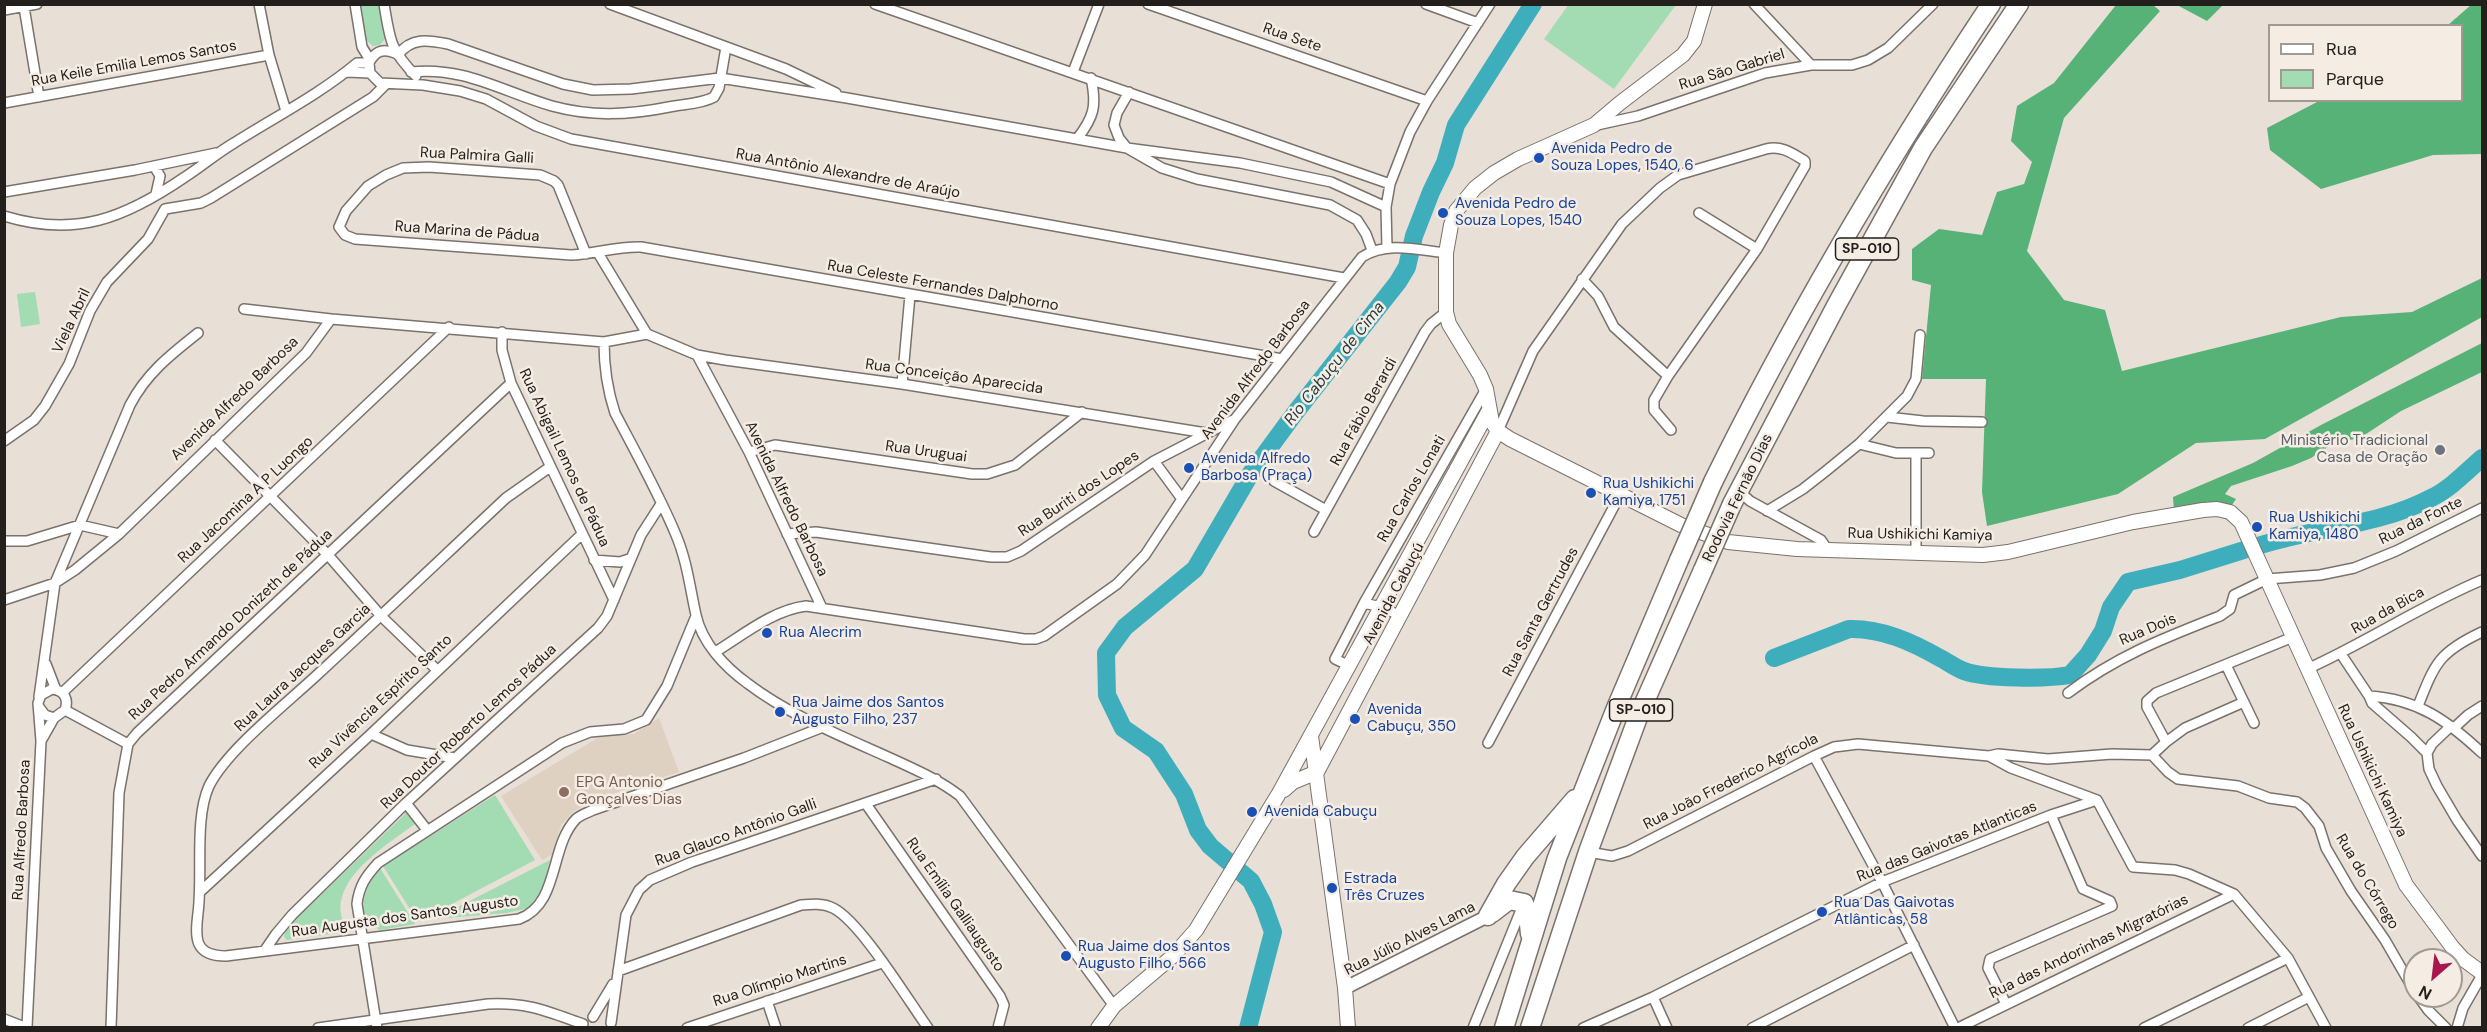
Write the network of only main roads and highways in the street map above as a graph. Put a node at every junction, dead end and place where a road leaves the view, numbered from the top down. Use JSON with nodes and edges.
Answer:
{"nodes":[{"id":1,"x":1705,"y":4,"type":"edge"},
{"id":2,"x":1991,"y":4,"type":"edge"},
{"id":3,"x":2019,"y":4,"type":"edge"},
{"id":4,"x":1490,"y":410,"type":"junction"},
{"id":5,"x":1498,"y":431,"type":"junction"},
{"id":6,"x":1320,"y":720,"type":"junction"},
{"id":7,"x":1341,"y":729,"type":"junction"},
{"id":8,"x":1311,"y":736,"type":"junction"},
{"id":9,"x":1320,"y":757,"type":"junction"},
{"id":10,"x":1317,"y":772,"type":"junction"},
{"id":11,"x":1586,"y":784,"type":"junction"},
{"id":12,"x":1278,"y":795,"type":"junction"},
{"id":13,"x":1530,"y":937,"type":"junction"},
{"id":14,"x":2482,"y":974,"type":"edge"},
{"id":15,"x":1098,"y":1028,"type":"edge"},
{"id":16,"x":1348,"y":1028,"type":"edge"},
{"id":17,"x":1504,"y":1028,"type":"edge"},
{"id":18,"x":1530,"y":1028,"type":"edge"}],
"edges":[{"from":1,"to":4,"type":"main road"},
{"from":2,"to":11,"type":"highway","name":"Rodovia Fernão Dias","number":"SP-010","bridge":true},
{"from":3,"to":18,"type":"highway","name":"Rodovia Fernão Dias","number":"SP-010","bridge":true},
{"from":4,"to":5,"type":"main road"},
{"from":4,"to":6,"type":"main road","name":"Avenida Cabuçú"},
{"from":5,"to":7,"type":"main road","name":"Avenida Cabuçú"},
{"from":5,"to":14,"type":"main road","name":"Rua Ushikichi Kamiya"},
{"from":6,"to":7,"type":"main road"},
{"from":6,"to":8,"type":"main road","name":"Avenida Cabuçú"},
{"from":7,"to":9,"type":"main road","name":"Avenida Cabuçú"},
{"from":8,"to":9,"type":"main road"},
{"from":8,"to":12,"type":"main road","name":"Avenida Cabuçú"},
{"from":9,"to":10,"type":"main road"},
{"from":10,"to":12,"type":"main road"},
{"from":10,"to":16,"type":"main road"},
{"from":11,"to":13,"type":"highway","name":"Rodovia Fernão Dias","number":"SP-010"},
{"from":11,"to":13,"type":"highway"},
{"from":12,"to":15,"type":"main road","name":"Avenida Cabuçú"},
{"from":13,"to":17,"type":"highway","name":"Rodovia Fernão Dias","number":"SP-010"}]}
